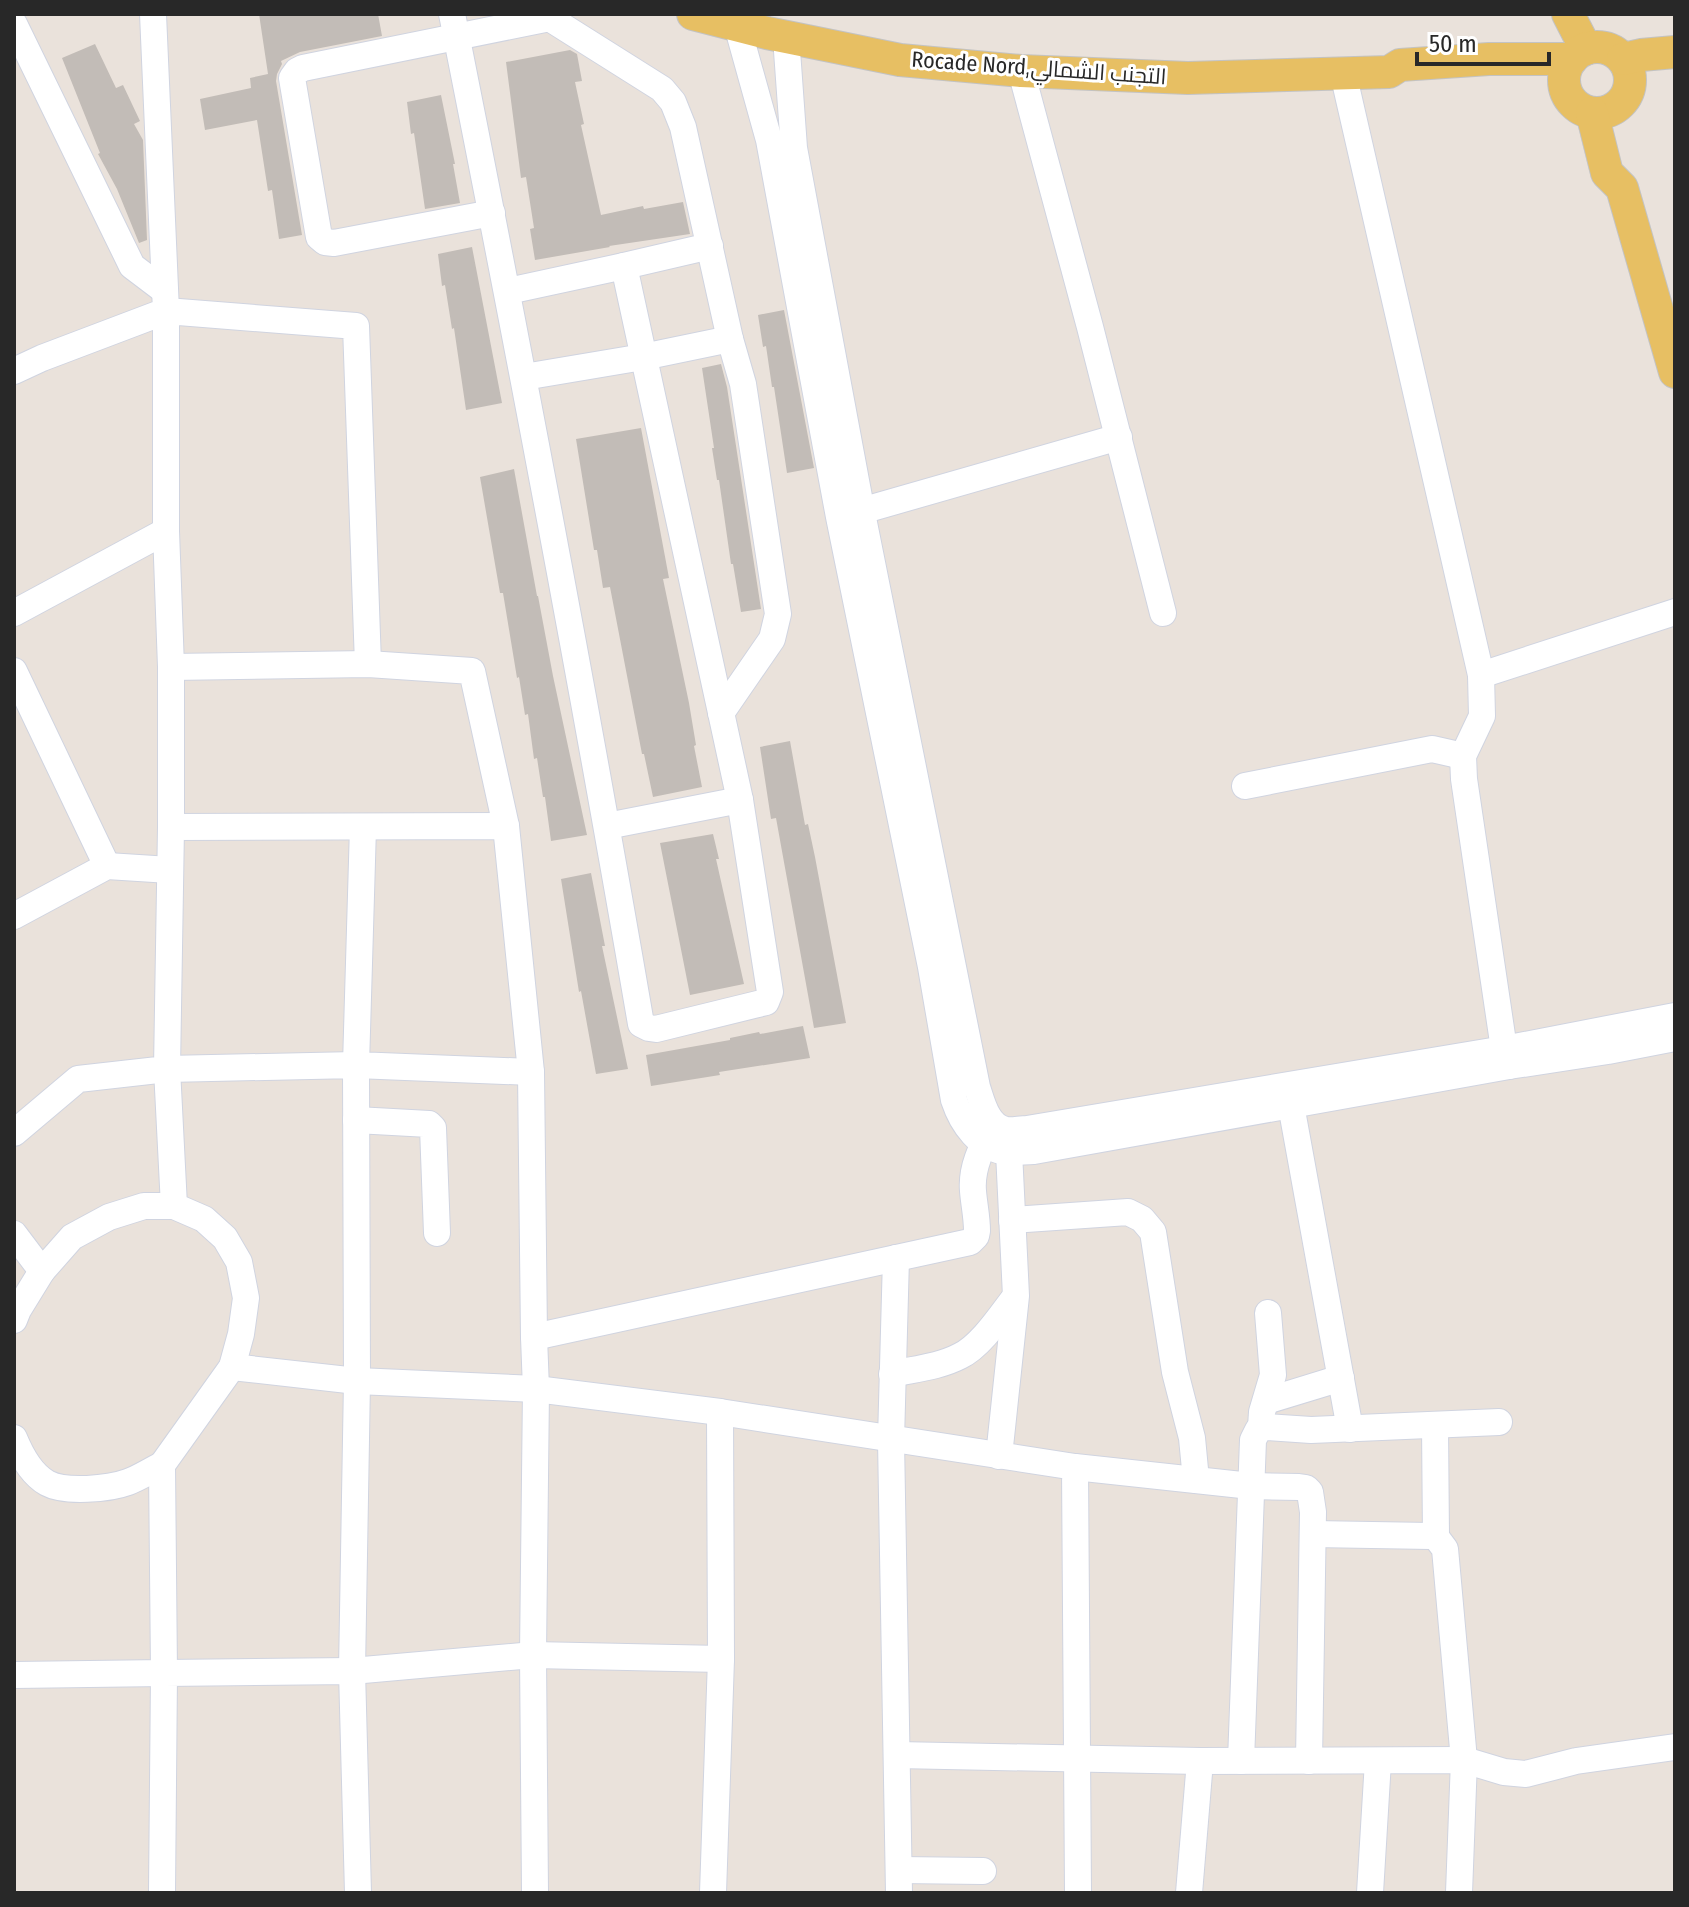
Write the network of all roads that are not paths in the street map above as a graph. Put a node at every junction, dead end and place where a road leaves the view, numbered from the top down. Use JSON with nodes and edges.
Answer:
{"nodes":[{"id":1,"x":153,"y":14,"type":"edge"},
{"id":2,"x":693,"y":14,"type":"edge"},
{"id":3,"x":1568,"y":14,"type":"edge"},
{"id":4,"x":547,"y":16,"type":"edge"},
{"id":5,"x":14,"y":24,"type":"edge"},
{"id":6,"x":737,"y":25,"type":"junction"},
{"id":7,"x":454,"y":26,"type":"edge"},
{"id":8,"x":786,"y":37,"type":"junction"},
{"id":9,"x":1675,"y":52,"type":"edge"},
{"id":10,"x":1579,"y":54,"type":"junction"},
{"id":11,"x":1675,"y":64,"type":"edge"},
{"id":12,"x":1021,"y":71,"type":"junction"},
{"id":13,"x":1389,"y":72,"type":"junction"},
{"id":14,"x":1343,"y":73,"type":"junction"},
{"id":15,"x":1566,"y":92,"type":"junction"},
{"id":16,"x":1615,"y":92,"type":"junction"},
{"id":17,"x":492,"y":213,"type":"junction"},
{"id":18,"x":710,"y":246,"type":"junction"},
{"id":19,"x":624,"y":266,"type":"junction"},
{"id":20,"x":508,"y":291,"type":"junction"},
{"id":21,"x":166,"y":301,"type":"junction"},
{"id":22,"x":730,"y":339,"type":"junction"},
{"id":23,"x":643,"y":357,"type":"junction"},
{"id":24,"x":14,"y":371,"type":"edge"},
{"id":25,"x":1675,"y":372,"type":"edge"},
{"id":26,"x":524,"y":377,"type":"junction"},
{"id":27,"x":1119,"y":437,"type":"junction"},
{"id":28,"x":850,"y":515,"type":"junction"},
{"id":29,"x":166,"y":531,"type":"junction"},
{"id":30,"x":1675,"y":612,"type":"edge"},
{"id":31,"x":14,"y":613,"type":"edge"},
{"id":32,"x":1163,"y":613,"type":"dead end"},
{"id":33,"x":368,"y":664,"type":"junction"},
{"id":34,"x":171,"y":667,"type":"junction"},
{"id":35,"x":14,"y":671,"type":"edge"},
{"id":36,"x":1481,"y":675,"type":"junction"},
{"id":37,"x":721,"y":713,"type":"junction"},
{"id":38,"x":1463,"y":756,"type":"junction"},
{"id":39,"x":1245,"y":786,"type":"dead end"},
{"id":40,"x":740,"y":800,"type":"junction"},
{"id":41,"x":506,"y":826,"type":"junction"},
{"id":42,"x":607,"y":826,"type":"junction"},
{"id":43,"x":171,"y":827,"type":"junction"},
{"id":44,"x":363,"y":827,"type":"junction"},
{"id":45,"x":107,"y":866,"type":"junction"},
{"id":46,"x":170,"y":870,"type":"junction"},
{"id":47,"x":14,"y":916,"type":"edge"},
{"id":48,"x":1675,"y":1016,"type":"edge"},
{"id":49,"x":1675,"y":1038,"type":"edge"},
{"id":50,"x":1507,"y":1058,"type":"junction"},
{"id":51,"x":356,"y":1065,"type":"junction"},
{"id":52,"x":167,"y":1069,"type":"junction"},
{"id":53,"x":531,"y":1072,"type":"junction"},
{"id":54,"x":1298,"y":1097,"type":"junction"},
{"id":55,"x":356,"y":1120,"type":"junction"},
{"id":56,"x":14,"y":1133,"type":"edge"},
{"id":57,"x":989,"y":1134,"type":"junction"},
{"id":58,"x":1009,"y":1152,"type":"junction"},
{"id":59,"x":174,"y":1206,"type":"junction"},
{"id":60,"x":1012,"y":1220,"type":"junction"},
{"id":61,"x":437,"y":1233,"type":"dead end"},
{"id":62,"x":14,"y":1234,"type":"edge"},
{"id":63,"x":896,"y":1258,"type":"junction"},
{"id":64,"x":42,"y":1271,"type":"junction"},
{"id":65,"x":1016,"y":1296,"type":"junction"},
{"id":66,"x":1268,"y":1313,"type":"dead end"},
{"id":67,"x":14,"y":1320,"type":"edge"},
{"id":68,"x":534,"y":1337,"type":"junction"},
{"id":69,"x":232,"y":1367,"type":"junction"},
{"id":70,"x":892,"y":1374,"type":"junction"},
{"id":71,"x":1341,"y":1378,"type":"junction"},
{"id":72,"x":357,"y":1381,"type":"junction"},
{"id":73,"x":536,"y":1389,"type":"junction"},
{"id":74,"x":1266,"y":1401,"type":"junction"},
{"id":75,"x":720,"y":1412,"type":"junction"},
{"id":76,"x":1499,"y":1422,"type":"dead end"},
{"id":77,"x":1435,"y":1425,"type":"junction"},
{"id":78,"x":1261,"y":1427,"type":"junction"},
{"id":79,"x":1350,"y":1429,"type":"junction"},
{"id":80,"x":14,"y":1438,"type":"edge"},
{"id":81,"x":891,"y":1440,"type":"junction"},
{"id":82,"x":999,"y":1456,"type":"junction"},
{"id":83,"x":162,"y":1465,"type":"junction"},
{"id":84,"x":1075,"y":1467,"type":"junction"},
{"id":85,"x":1196,"y":1480,"type":"junction"},
{"id":86,"x":1251,"y":1486,"type":"junction"},
{"id":87,"x":1313,"y":1534,"type":"junction"},
{"id":88,"x":1436,"y":1537,"type":"junction"},
{"id":89,"x":533,"y":1655,"type":"junction"},
{"id":90,"x":721,"y":1659,"type":"junction"},
{"id":91,"x":352,"y":1671,"type":"junction"},
{"id":92,"x":164,"y":1673,"type":"junction"},
{"id":93,"x":14,"y":1675,"type":"edge"},
{"id":94,"x":1675,"y":1747,"type":"edge"},
{"id":95,"x":897,"y":1755,"type":"junction"},
{"id":96,"x":1077,"y":1758,"type":"junction"},
{"id":97,"x":1464,"y":1760,"type":"junction"},
{"id":98,"x":1200,"y":1761,"type":"junction"},
{"id":99,"x":1241,"y":1761,"type":"junction"},
{"id":100,"x":1309,"y":1761,"type":"junction"},
{"id":101,"x":1378,"y":1761,"type":"junction"},
{"id":102,"x":983,"y":1871,"type":"dead end"},
{"id":103,"x":899,"y":1882,"type":"edge"},
{"id":104,"x":162,"y":1893,"type":"edge"},
{"id":105,"x":358,"y":1893,"type":"edge"},
{"id":106,"x":535,"y":1893,"type":"edge"},
{"id":107,"x":713,"y":1893,"type":"edge"},
{"id":108,"x":1078,"y":1893,"type":"edge"},
{"id":109,"x":1189,"y":1893,"type":"edge"},
{"id":110,"x":1370,"y":1893,"type":"edge"},
{"id":111,"x":1459,"y":1893,"type":"edge"}],
"edges":[{"from":1,"to":21,"type":"street"},
{"from":2,"to":6,"type":"main road","name":"Rocade Nord,التجنب الشمالي"},
{"from":3,"to":10,"type":"main road"},
{"from":4,"to":7,"type":"street"},
{"from":4,"to":18,"type":"street"},
{"from":5,"to":21,"type":"street"},
{"from":6,"to":8,"type":"main road","name":"Rocade Nord,التجنب الشمالي"},
{"from":6,"to":28,"type":"street"},
{"from":7,"to":17,"type":"street"},
{"from":7,"to":17,"type":"street"},
{"from":8,"to":12,"type":"main road","name":"Rocade Nord,التجنب الشمالي"},
{"from":8,"to":28,"type":"street"},
{"from":9,"to":16,"type":"main road","name":"Rocade Nord,التجنب الشمالي"},
{"from":10,"to":13,"type":"main road","name":"Rocade Nord,التجنب الشمالي"},
{"from":10,"to":15,"type":"main road"},
{"from":10,"to":16,"type":"main road","name":"Rocade Nord,التجنب الشمالي"},
{"from":11,"to":16,"type":"main road"},
{"from":12,"to":14,"type":"main road","name":"Rocade Nord,التجنب الشمالي"},
{"from":12,"to":27,"type":"street"},
{"from":13,"to":14,"type":"main road","name":"Rocade Nord,التجنب الشمالي"},
{"from":13,"to":15,"type":"main road","name":"Rocade Nord,التجنب الشمالي"},
{"from":14,"to":36,"type":"street"},
{"from":15,"to":16,"type":"main road","name":"Rocade Nord,التجنب الشمالي"},
{"from":16,"to":25,"type":"main road"},
{"from":17,"to":20,"type":"street"},
{"from":18,"to":19,"type":"street"},
{"from":18,"to":22,"type":"street"},
{"from":19,"to":20,"type":"street"},
{"from":19,"to":23,"type":"street"},
{"from":20,"to":26,"type":"street"},
{"from":21,"to":24,"type":"street"},
{"from":21,"to":29,"type":"street"},
{"from":21,"to":33,"type":"street"},
{"from":22,"to":23,"type":"street"},
{"from":22,"to":37,"type":"street"},
{"from":23,"to":26,"type":"street"},
{"from":23,"to":37,"type":"street"},
{"from":26,"to":42,"type":"street"},
{"from":27,"to":28,"type":"street"},
{"from":27,"to":32,"type":"street"},
{"from":28,"to":57,"type":"street"},
{"from":29,"to":31,"type":"street"},
{"from":29,"to":34,"type":"street"},
{"from":30,"to":36,"type":"street"},
{"from":33,"to":34,"type":"street"},
{"from":33,"to":41,"type":"street"},
{"from":34,"to":43,"type":"street"},
{"from":35,"to":45,"type":"street"},
{"from":36,"to":38,"type":"street"},
{"from":37,"to":40,"type":"street"},
{"from":38,"to":39,"type":"street"},
{"from":38,"to":50,"type":"street"},
{"from":40,"to":42,"type":"street"},
{"from":40,"to":42,"type":"street"},
{"from":41,"to":44,"type":"street"},
{"from":41,"to":53,"type":"street"},
{"from":43,"to":44,"type":"street"},
{"from":43,"to":46,"type":"street"},
{"from":44,"to":51,"type":"street"},
{"from":45,"to":46,"type":"street"},
{"from":45,"to":47,"type":"street"},
{"from":46,"to":52,"type":"street"},
{"from":48,"to":50,"type":"street"},
{"from":49,"to":50,"type":"street"},
{"from":50,"to":54,"type":"street"},
{"from":51,"to":52,"type":"street"},
{"from":51,"to":53,"type":"street"},
{"from":51,"to":55,"type":"street"},
{"from":52,"to":56,"type":"street"},
{"from":52,"to":59,"type":"street"},
{"from":53,"to":68,"type":"street"},
{"from":54,"to":57,"type":"street"},
{"from":54,"to":58,"type":"street"},
{"from":54,"to":71,"type":"street"},
{"from":55,"to":61,"type":"street"},
{"from":55,"to":72,"type":"street"},
{"from":57,"to":58,"type":"street"},
{"from":57,"to":63,"type":"street"},
{"from":58,"to":60,"type":"street"},
{"from":59,"to":64,"type":"street"},
{"from":59,"to":69,"type":"street"},
{"from":60,"to":65,"type":"street"},
{"from":60,"to":85,"type":"street"},
{"from":62,"to":64,"type":"street"},
{"from":63,"to":68,"type":"street"},
{"from":63,"to":70,"type":"street"},
{"from":64,"to":67,"type":"street"},
{"from":65,"to":70,"type":"street"},
{"from":65,"to":82,"type":"street"},
{"from":66,"to":74,"type":"street"},
{"from":68,"to":73,"type":"street"},
{"from":69,"to":72,"type":"street"},
{"from":69,"to":83,"type":"street"},
{"from":70,"to":81,"type":"street"},
{"from":71,"to":74,"type":"street"},
{"from":71,"to":79,"type":"street"},
{"from":72,"to":73,"type":"street"},
{"from":72,"to":91,"type":"street"},
{"from":73,"to":75,"type":"street"},
{"from":73,"to":89,"type":"street"},
{"from":74,"to":78,"type":"street"},
{"from":75,"to":81,"type":"street"},
{"from":75,"to":90,"type":"street"},
{"from":76,"to":77,"type":"street"},
{"from":77,"to":79,"type":"street"},
{"from":77,"to":88,"type":"street"},
{"from":78,"to":79,"type":"street"},
{"from":78,"to":86,"type":"street"},
{"from":80,"to":83,"type":"street"},
{"from":81,"to":82,"type":"street"},
{"from":81,"to":95,"type":"street"},
{"from":82,"to":84,"type":"street"},
{"from":83,"to":92,"type":"street"},
{"from":84,"to":85,"type":"street"},
{"from":84,"to":96,"type":"street"},
{"from":85,"to":86,"type":"street"},
{"from":86,"to":87,"type":"street"},
{"from":86,"to":99,"type":"street"},
{"from":87,"to":88,"type":"street"},
{"from":87,"to":100,"type":"street"},
{"from":88,"to":97,"type":"street"},
{"from":89,"to":90,"type":"street"},
{"from":89,"to":91,"type":"street"},
{"from":89,"to":106,"type":"street"},
{"from":90,"to":107,"type":"street"},
{"from":91,"to":92,"type":"street"},
{"from":91,"to":105,"type":"street"},
{"from":92,"to":93,"type":"street"},
{"from":92,"to":104,"type":"street"},
{"from":94,"to":97,"type":"street"},
{"from":95,"to":96,"type":"street"},
{"from":95,"to":103,"type":"street"},
{"from":96,"to":98,"type":"street"},
{"from":96,"to":108,"type":"street"},
{"from":97,"to":101,"type":"street"},
{"from":97,"to":111,"type":"street"},
{"from":98,"to":99,"type":"street"},
{"from":98,"to":109,"type":"street"},
{"from":99,"to":100,"type":"street"},
{"from":100,"to":101,"type":"street"},
{"from":101,"to":110,"type":"street"},
{"from":102,"to":103,"type":"street"}]}
